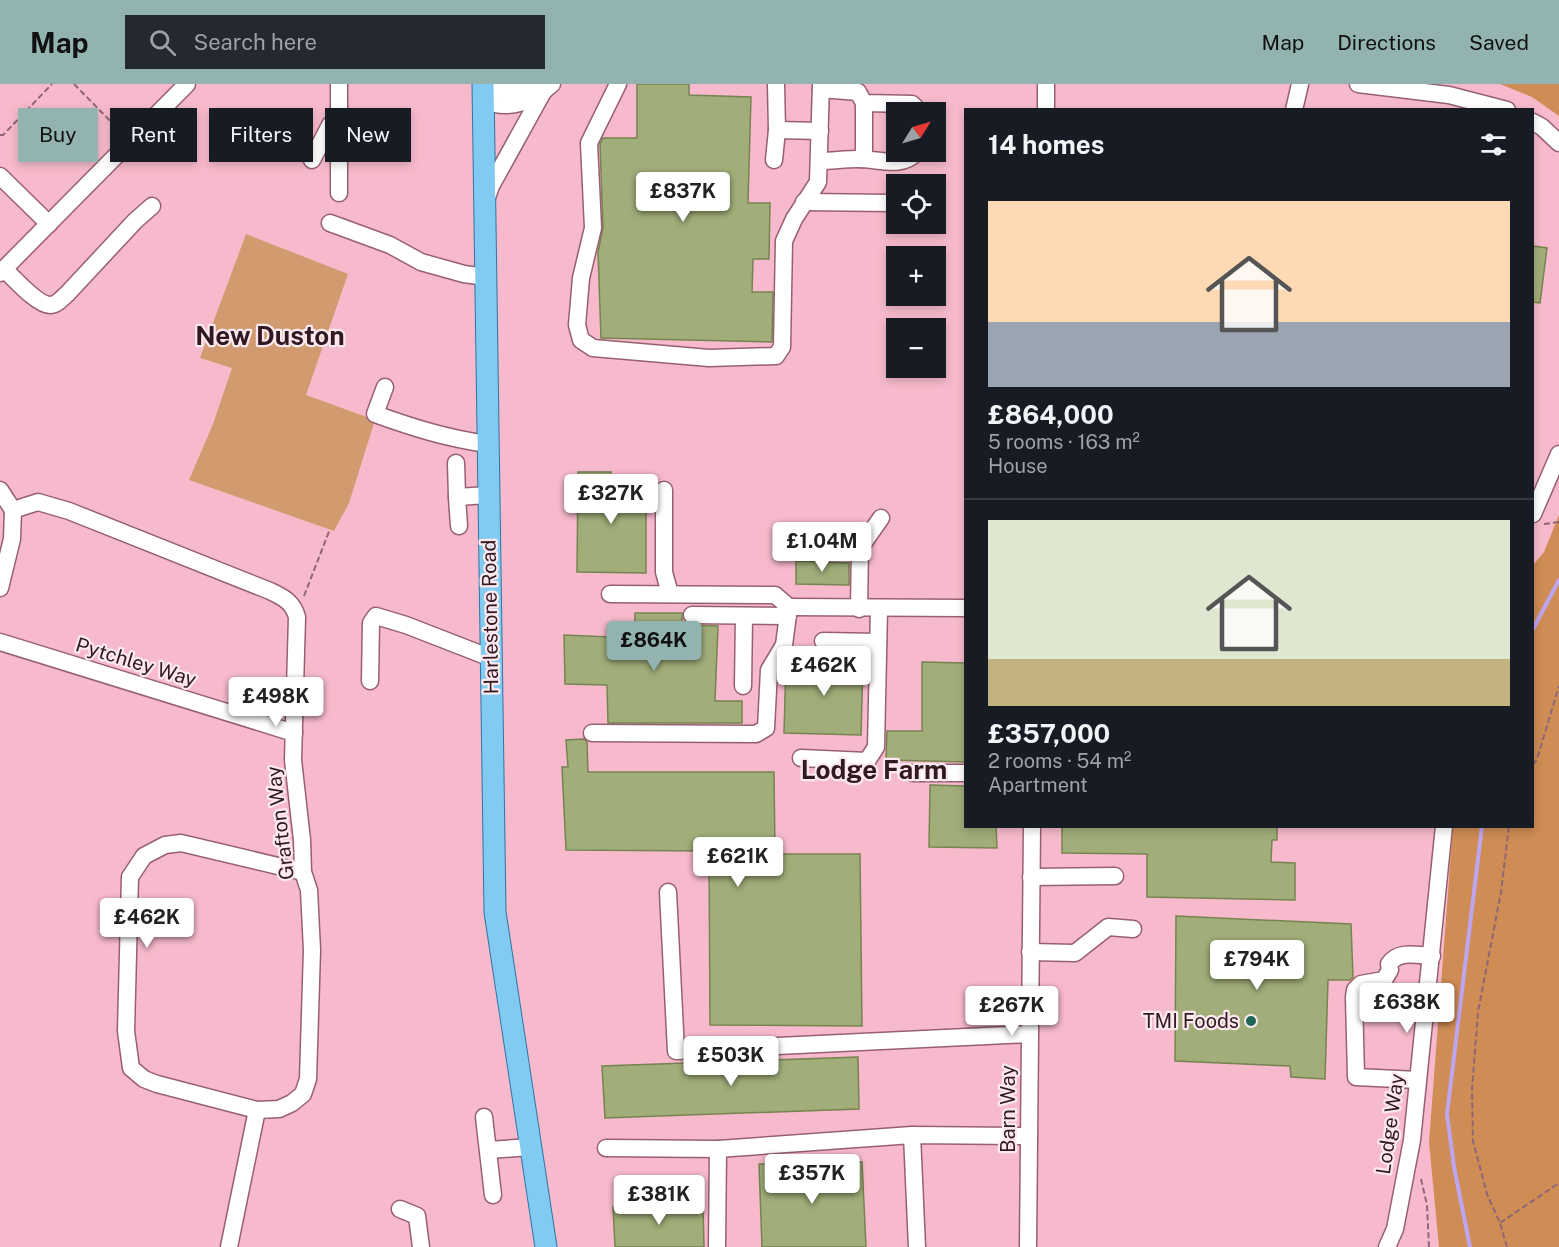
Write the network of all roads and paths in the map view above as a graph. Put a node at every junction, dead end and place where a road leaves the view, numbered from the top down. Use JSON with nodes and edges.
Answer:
{"nodes":[{"id":1,"x":52,"y":84,"type":"edge"},
{"id":2,"x":74,"y":84,"type":"edge"},
{"id":3,"x":187,"y":84,"type":"edge"},
{"id":4,"x":339,"y":84,"type":"edge"},
{"id":5,"x":618,"y":84,"type":"edge"},
{"id":6,"x":776,"y":84,"type":"edge"},
{"id":7,"x":1046,"y":84,"type":"edge"},
{"id":8,"x":1300,"y":84,"type":"edge"},
{"id":9,"x":1358,"y":84,"type":"edge"},
{"id":10,"x":821,"y":86,"type":"edge"},
{"id":11,"x":548,"y":88,"type":"edge"},
{"id":12,"x":1428,"y":88,"type":"edge"},
{"id":13,"x":483,"y":90,"type":"edge"},
{"id":14,"x":864,"y":103,"type":"junction"},
{"id":15,"x":886,"y":103,"type":"edge"},
{"id":16,"x":163,"y":108,"type":"edge"},
{"id":17,"x":339,"y":108,"type":"edge"},
{"id":18,"x":1046,"y":108,"type":"edge"},
{"id":19,"x":1294,"y":108,"type":"edge"},
{"id":20,"x":1499,"y":108,"type":"edge"},
{"id":21,"x":110,"y":121,"type":"edge"},
{"id":22,"x":1534,"y":123,"type":"edge"},
{"id":23,"x":777,"y":130,"type":"junction"},
{"id":24,"x":820,"y":131,"type":"junction"},
{"id":25,"x":325,"y":134,"type":"edge"},
{"id":26,"x":0,"y":135,"type":"edge"},
{"id":27,"x":1559,"y":143,"type":"edge"},
{"id":28,"x":313,"y":157,"type":"edge"},
{"id":29,"x":861,"y":159,"type":"junction"},
{"id":30,"x":774,"y":160,"type":"dead end"},
{"id":31,"x":110,"y":161,"type":"edge"},
{"id":32,"x":820,"y":161,"type":"junction"},
{"id":33,"x":339,"y":162,"type":"edge"},
{"id":34,"x":886,"y":162,"type":"edge"},
{"id":35,"x":0,"y":176,"type":"edge"},
{"id":36,"x":339,"y":193,"type":"dead end"},
{"id":37,"x":486,"y":200,"type":"junction"},
{"id":38,"x":804,"y":202,"type":"junction"},
{"id":39,"x":886,"y":203,"type":"edge"},
{"id":40,"x":152,"y":206,"type":"dead end"},
{"id":41,"x":330,"y":222,"type":"dead end"},
{"id":42,"x":49,"y":224,"type":"junction"},
{"id":43,"x":2,"y":271,"type":"edge"},
{"id":44,"x":486,"y":277,"type":"junction"},
{"id":45,"x":385,"y":387,"type":"dead end"},
{"id":46,"x":487,"y":444,"type":"junction"},
{"id":47,"x":1559,"y":454,"type":"edge"},
{"id":48,"x":456,"y":463,"type":"dead end"},
{"id":49,"x":0,"y":490,"type":"edge"},
{"id":50,"x":664,"y":490,"type":"dead end"},
{"id":51,"x":488,"y":495,"type":"junction"},
{"id":52,"x":457,"y":497,"type":"junction"},
{"id":53,"x":14,"y":510,"type":"junction"},
{"id":54,"x":881,"y":518,"type":"dead end"},
{"id":55,"x":1537,"y":519,"type":"edge"},
{"id":56,"x":1559,"y":522,"type":"edge"},
{"id":57,"x":459,"y":526,"type":"dead end"},
{"id":58,"x":330,"y":529,"type":"dead end"},
{"id":59,"x":0,"y":588,"type":"edge"},
{"id":60,"x":610,"y":594,"type":"dead end"},
{"id":61,"x":670,"y":594,"type":"junction"},
{"id":62,"x":294,"y":607,"type":"junction"},
{"id":63,"x":859,"y":609,"type":"junction"},
{"id":64,"x":879,"y":609,"type":"junction"},
{"id":65,"x":964,"y":609,"type":"edge"},
{"id":66,"x":788,"y":612,"type":"junction"},
{"id":67,"x":692,"y":615,"type":"dead end"},
{"id":68,"x":744,"y":616,"type":"junction"},
{"id":69,"x":823,"y":641,"type":"dead end"},
{"id":70,"x":0,"y":642,"type":"edge"},
{"id":71,"x":878,"y":642,"type":"junction"},
{"id":72,"x":491,"y":658,"type":"junction"},
{"id":73,"x":370,"y":681,"type":"dead end"},
{"id":74,"x":742,"y":686,"type":"dead end"},
{"id":75,"x":1559,"y":686,"type":"edge"},
{"id":76,"x":294,"y":733,"type":"junction"},
{"id":77,"x":592,"y":733,"type":"dead end"},
{"id":78,"x":801,"y":758,"type":"dead end"},
{"id":79,"x":1534,"y":764,"type":"edge"},
{"id":80,"x":913,"y":772,"type":"dead end"},
{"id":81,"x":964,"y":773,"type":"edge"},
{"id":82,"x":1032,"y":828,"type":"edge"},
{"id":83,"x":1444,"y":828,"type":"edge"},
{"id":84,"x":1509,"y":828,"type":"edge"},
{"id":85,"x":303,"y":872,"type":"junction"},
{"id":86,"x":1115,"y":876,"type":"dead end"},
{"id":87,"x":1031,"y":877,"type":"junction"},
{"id":88,"x":668,"y":892,"type":"dead end"},
{"id":89,"x":1133,"y":929,"type":"dead end"},
{"id":90,"x":1030,"y":952,"type":"junction"},
{"id":91,"x":1432,"y":956,"type":"junction"},
{"id":92,"x":1029,"y":1034,"type":"junction"},
{"id":93,"x":1418,"y":1080,"type":"junction"},
{"id":94,"x":257,"y":1110,"type":"junction"},
{"id":95,"x":484,"y":1117,"type":"dead end"},
{"id":96,"x":912,"y":1136,"type":"junction"},
{"id":97,"x":1029,"y":1136,"type":"junction"},
{"id":98,"x":530,"y":1147,"type":"junction"},
{"id":99,"x":606,"y":1148,"type":"dead end"},
{"id":100,"x":489,"y":1149,"type":"junction"},
{"id":101,"x":718,"y":1149,"type":"junction"},
{"id":102,"x":1419,"y":1172,"type":"dead end"},
{"id":103,"x":1559,"y":1183,"type":"edge"},
{"id":104,"x":493,"y":1195,"type":"dead end"},
{"id":105,"x":400,"y":1209,"type":"dead end"},
{"id":106,"x":1500,"y":1223,"type":"junction"},
{"id":107,"x":229,"y":1247,"type":"edge"},
{"id":108,"x":421,"y":1247,"type":"edge"},
{"id":109,"x":546,"y":1247,"type":"edge"},
{"id":110,"x":717,"y":1247,"type":"edge"},
{"id":111,"x":917,"y":1247,"type":"edge"},
{"id":112,"x":1028,"y":1247,"type":"edge"},
{"id":113,"x":1387,"y":1247,"type":"edge"},
{"id":114,"x":1429,"y":1247,"type":"edge"},
{"id":115,"x":1507,"y":1247,"type":"edge"}],
"edges":[{"from":1,"to":26,"type":"path"},
{"from":2,"to":21,"type":"path"},
{"from":3,"to":16,"type":"street"},
{"from":4,"to":17,"type":"street"},
{"from":5,"to":38,"type":"street"},
{"from":6,"to":23,"type":"street"},
{"from":7,"to":18,"type":"street"},
{"from":8,"to":19,"type":"street"},
{"from":9,"to":12,"type":"street"},
{"from":10,"to":14,"type":"street"},
{"from":10,"to":24,"type":"street"},
{"from":11,"to":13,"type":"street"},
{"from":11,"to":37,"type":"street"},
{"from":12,"to":20,"type":"street"},
{"from":13,"to":37,"type":"main road","name":"Harlestone Road"},
{"from":14,"to":15,"type":"street"},
{"from":14,"to":29,"type":"street"},
{"from":22,"to":27,"type":"street"},
{"from":23,"to":24,"type":"street"},
{"from":23,"to":30,"type":"street"},
{"from":24,"to":32,"type":"street"},
{"from":25,"to":28,"type":"street"},
{"from":29,"to":32,"type":"street"},
{"from":29,"to":34,"type":"street"},
{"from":31,"to":42,"type":"street"},
{"from":32,"to":38,"type":"street"},
{"from":33,"to":36,"type":"street"},
{"from":35,"to":42,"type":"street"},
{"from":37,"to":44,"type":"main road","name":"Harlestone Road"},
{"from":38,"to":39,"type":"street"},
{"from":40,"to":43,"type":"street"},
{"from":41,"to":44,"type":"street"},
{"from":42,"to":43,"type":"street"},
{"from":44,"to":46,"type":"main road","name":"Harlestone Road"},
{"from":45,"to":46,"type":"street"},
{"from":46,"to":51,"type":"main road","name":"Harlestone Road"},
{"from":47,"to":55,"type":"street"},
{"from":48,"to":52,"type":"street"},
{"from":49,"to":53,"type":"street"},
{"from":50,"to":61,"type":"street"},
{"from":51,"to":52,"type":"street"},
{"from":51,"to":72,"type":"main road","name":"Harlestone Road"},
{"from":52,"to":57,"type":"street"},
{"from":53,"to":59,"type":"street"},
{"from":53,"to":62,"type":"street"},
{"from":54,"to":63,"type":"street"},
{"from":55,"to":56,"type":"path"},
{"from":58,"to":62,"type":"path"},
{"from":60,"to":61,"type":"street"},
{"from":61,"to":66,"type":"street"},
{"from":62,"to":76,"type":"street","name":"Grafton Way"},
{"from":63,"to":64,"type":"street"},
{"from":63,"to":66,"type":"street"},
{"from":64,"to":65,"type":"street"},
{"from":64,"to":71,"type":"street"},
{"from":66,"to":68,"type":"street"},
{"from":66,"to":77,"type":"street"},
{"from":67,"to":68,"type":"street"},
{"from":68,"to":74,"type":"street"},
{"from":69,"to":71,"type":"street"},
{"from":70,"to":76,"type":"street","name":"Pytchley Way"},
{"from":71,"to":78,"type":"street"},
{"from":72,"to":73,"type":"street"},
{"from":72,"to":98,"type":"main road","name":"Harlestone Road"},
{"from":75,"to":79,"type":"path"},
{"from":76,"to":85,"type":"street","name":"Grafton Way"},
{"from":80,"to":81,"type":"street"},
{"from":82,"to":87,"type":"street","name":"Barn Way"},
{"from":83,"to":91,"type":"street","name":"Lodge Way"},
{"from":84,"to":106,"type":"path"},
{"from":85,"to":94,"type":"street","name":"Grafton Way"},
{"from":85,"to":94,"type":"street"},
{"from":86,"to":87,"type":"street"},
{"from":87,"to":90,"type":"street","name":"Barn Way"},
{"from":88,"to":92,"type":"street"},
{"from":89,"to":90,"type":"street"},
{"from":90,"to":92,"type":"street","name":"Barn Way"},
{"from":91,"to":93,"type":"street","name":"Lodge Way"},
{"from":91,"to":93,"type":"street"},
{"from":92,"to":97,"type":"street","name":"Barn Way"},
{"from":93,"to":113,"type":"street","name":"Lodge Way"},
{"from":94,"to":107,"type":"street"},
{"from":95,"to":100,"type":"street"},
{"from":96,"to":97,"type":"street"},
{"from":96,"to":101,"type":"street"},
{"from":96,"to":111,"type":"street"},
{"from":97,"to":112,"type":"street","name":"Barn Way"},
{"from":98,"to":100,"type":"street"},
{"from":98,"to":109,"type":"main road","name":"Harlestone Road"},
{"from":99,"to":101,"type":"street"},
{"from":100,"to":104,"type":"street"},
{"from":101,"to":110,"type":"street"},
{"from":102,"to":114,"type":"path"},
{"from":103,"to":106,"type":"path"},
{"from":105,"to":108,"type":"street"},
{"from":106,"to":115,"type":"path"}]}
